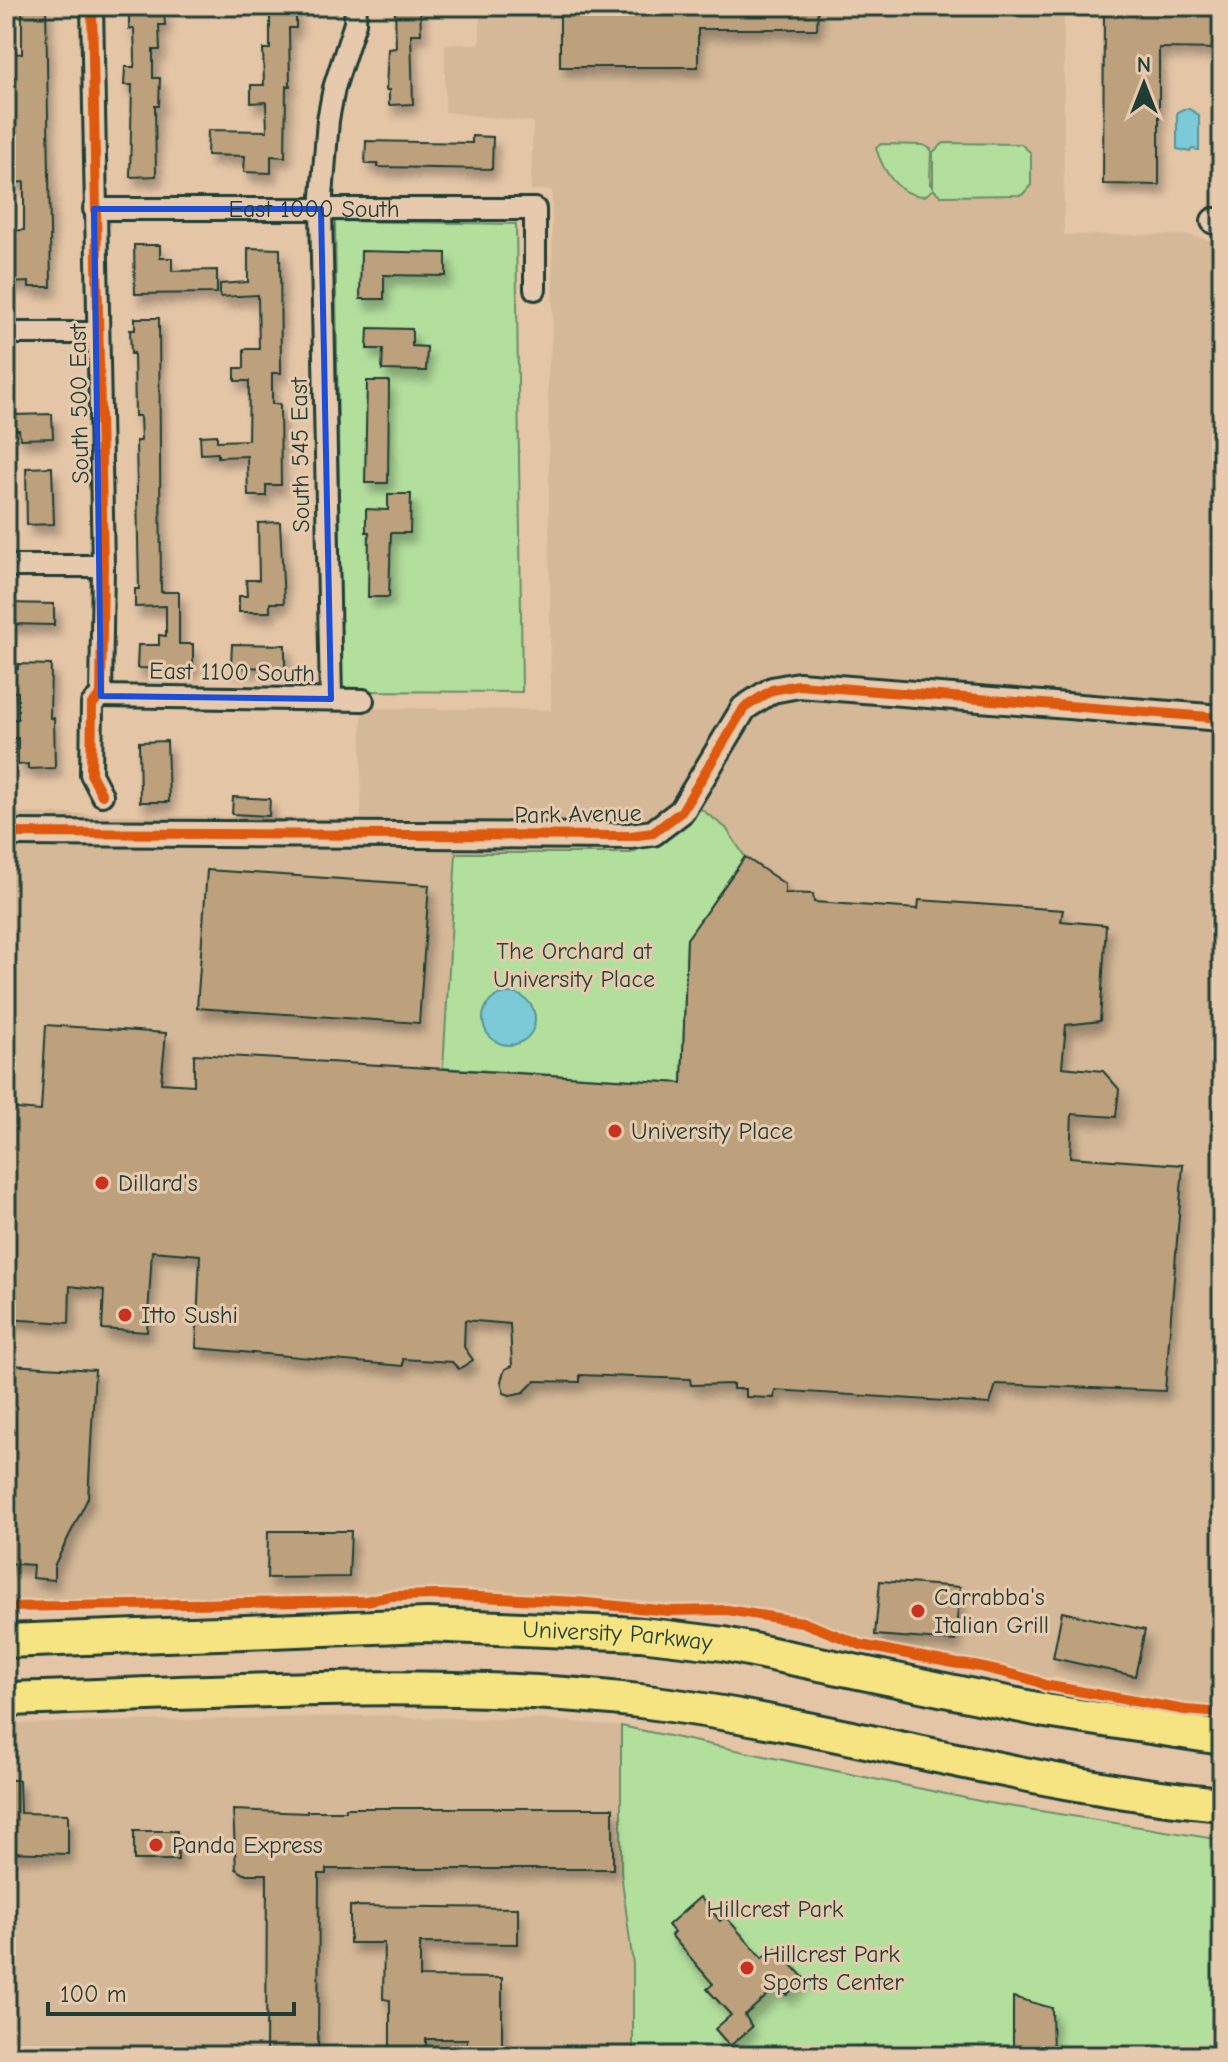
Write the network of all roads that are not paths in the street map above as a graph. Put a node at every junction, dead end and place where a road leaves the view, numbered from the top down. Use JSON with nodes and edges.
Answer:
{"nodes":[{"id":1,"x":92,"y":6,"type":"edge"},
{"id":2,"x":356,"y":6,"type":"edge"},
{"id":3,"x":94,"y":209,"type":"junction"},
{"id":4,"x":321,"y":209,"type":"junction"},
{"id":5,"x":535,"y":289,"type":"dead end"},
{"id":6,"x":6,"y":333,"type":"edge"},
{"id":7,"x":98,"y":333,"type":"junction"},
{"id":8,"x":6,"y":566,"type":"edge"},
{"id":9,"x":103,"y":566,"type":"junction"},
{"id":10,"x":101,"y":696,"type":"junction"},
{"id":11,"x":331,"y":699,"type":"junction"},
{"id":12,"x":363,"y":700,"type":"dead end"},
{"id":13,"x":1222,"y":718,"type":"edge"},
{"id":14,"x":102,"y":795,"type":"dead end"},
{"id":15,"x":6,"y":833,"type":"edge"},
{"id":16,"x":6,"y":1641,"type":"edge"},
{"id":17,"x":6,"y":1699,"type":"edge"},
{"id":18,"x":1222,"y":1738,"type":"edge"},
{"id":19,"x":1222,"y":1804,"type":"edge"}],
"edges":[{"from":1,"to":3,"type":"street","name":"South 500 East"},
{"from":2,"to":4,"type":"street","name":"South 545 East"},
{"from":3,"to":4,"type":"street","name":"East 1000 South"},
{"from":3,"to":7,"type":"street","name":"South 500 East"},
{"from":4,"to":5,"type":"street","name":"East 1000 South"},
{"from":4,"to":11,"type":"street","name":"South 545 East"},
{"from":6,"to":7,"type":"street"},
{"from":7,"to":9,"type":"street","name":"South 500 East"},
{"from":8,"to":9,"type":"street"},
{"from":9,"to":10,"type":"street","name":"South 500 East"},
{"from":10,"to":11,"type":"street","name":"East 1100 South"},
{"from":10,"to":14,"type":"street","name":"South 500 East"},
{"from":11,"to":12,"type":"street","name":"East 1100 South"},
{"from":13,"to":15,"type":"street","name":"Park Avenue"},
{"from":16,"to":18,"type":"main road","name":"University Parkway"},
{"from":17,"to":19,"type":"main road"}]}
